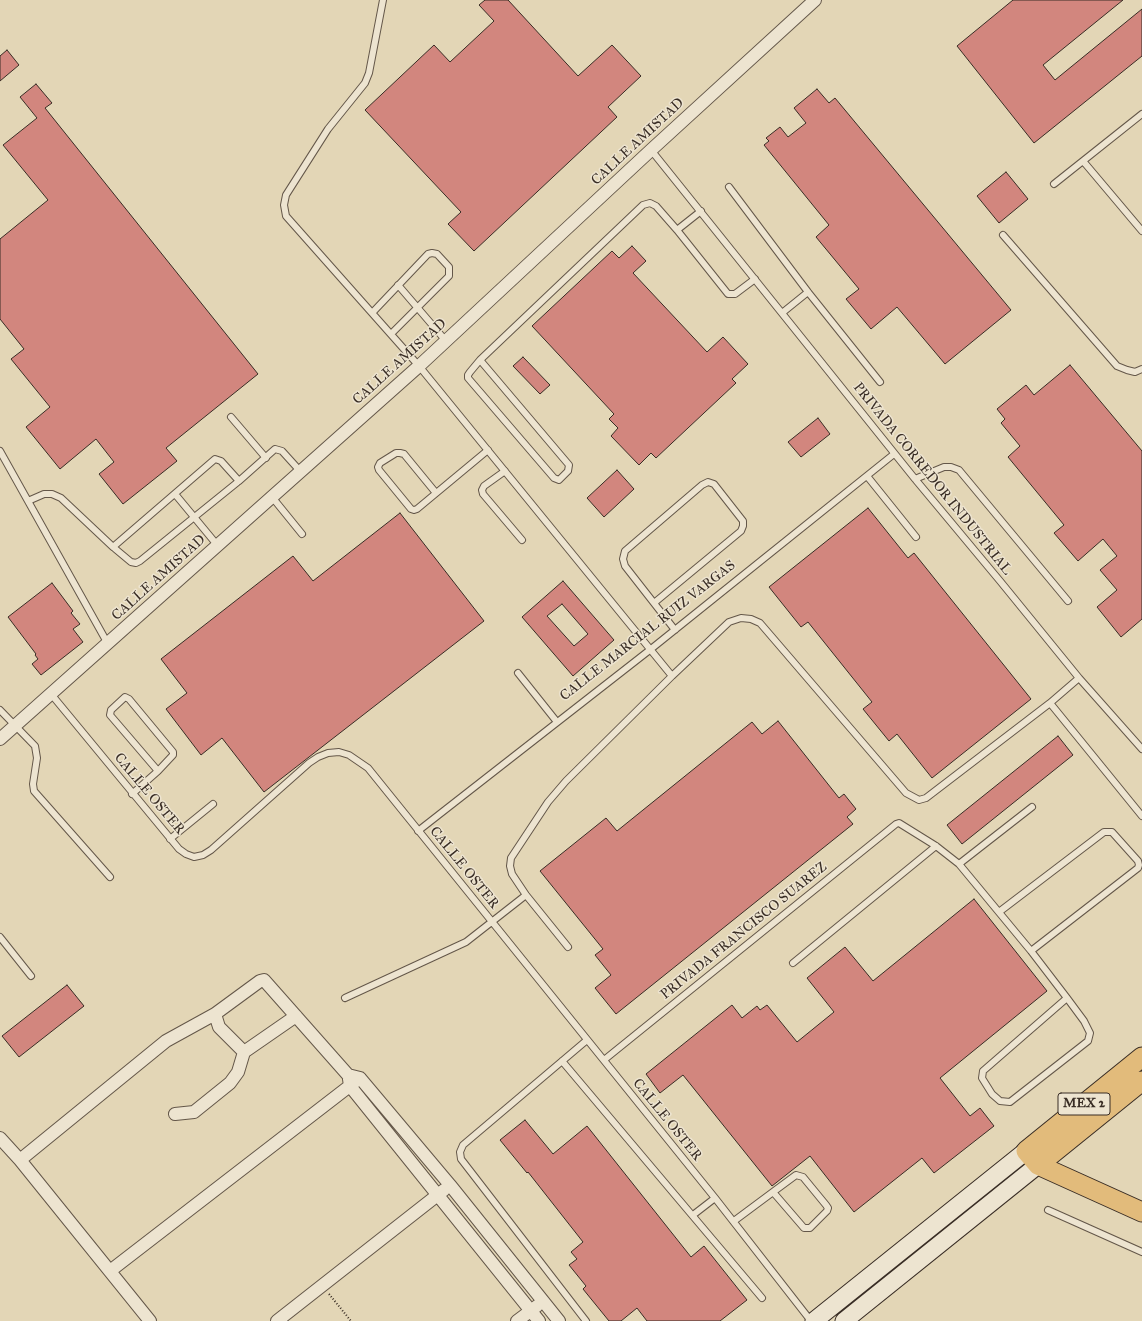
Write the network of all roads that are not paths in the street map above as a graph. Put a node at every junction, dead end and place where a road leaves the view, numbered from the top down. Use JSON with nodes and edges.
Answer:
{"nodes":[{"id":1,"x":383,"y":0,"type":"edge"},
{"id":2,"x":815,"y":0,"type":"edge"},
{"id":3,"x":1142,"y":114,"type":"edge"},
{"id":4,"x":651,"y":150,"type":"junction"},
{"id":5,"x":1083,"y":161,"type":"junction"},
{"id":6,"x":1054,"y":184,"type":"dead end"},
{"id":7,"x":729,"y":187,"type":"dead end"},
{"id":8,"x":701,"y":211,"type":"junction"},
{"id":9,"x":677,"y":230,"type":"junction"},
{"id":10,"x":1142,"y":231,"type":"edge"},
{"id":11,"x":1003,"y":235,"type":"dead end"},
{"id":12,"x":755,"y":279,"type":"junction"},
{"id":13,"x":398,"y":285,"type":"junction"},
{"id":14,"x":808,"y":292,"type":"junction"},
{"id":15,"x":417,"y":308,"type":"junction"},
{"id":16,"x":372,"y":313,"type":"junction"},
{"id":17,"x":782,"y":313,"type":"junction"},
{"id":18,"x":391,"y":334,"type":"junction"},
{"id":19,"x":446,"y":341,"type":"junction"},
{"id":20,"x":480,"y":360,"type":"junction"},
{"id":21,"x":419,"y":366,"type":"junction"},
{"id":22,"x":1142,"y":369,"type":"edge"},
{"id":23,"x":880,"y":382,"type":"dead end"},
{"id":24,"x":231,"y":417,"type":"dead end"},
{"id":25,"x":488,"y":450,"type":"junction"},
{"id":26,"x":0,"y":451,"type":"edge"},
{"id":27,"x":894,"y":454,"type":"junction"},
{"id":28,"x":266,"y":458,"type":"junction"},
{"id":29,"x":505,"y":471,"type":"junction"},
{"id":30,"x":301,"y":472,"type":"junction"},
{"id":31,"x":867,"y":476,"type":"junction"},
{"id":32,"x":915,"y":479,"type":"junction"},
{"id":33,"x":239,"y":481,"type":"junction"},
{"id":34,"x":436,"y":493,"type":"junction"},
{"id":35,"x":175,"y":494,"type":"junction"},
{"id":36,"x":272,"y":497,"type":"junction"},
{"id":37,"x":28,"y":501,"type":"junction"},
{"id":38,"x":194,"y":517,"type":"junction"},
{"id":39,"x":302,"y":534,"type":"dead end"},
{"id":40,"x":916,"y":537,"type":"dead end"},
{"id":41,"x":522,"y":540,"type":"dead end"},
{"id":42,"x":218,"y":546,"type":"junction"},
{"id":43,"x":113,"y":547,"type":"junction"},
{"id":44,"x":1068,"y":601,"type":"dead end"},
{"id":45,"x":654,"y":603,"type":"junction"},
{"id":46,"x":675,"y":630,"type":"junction"},
{"id":47,"x":108,"y":644,"type":"junction"},
{"id":48,"x":651,"y":649,"type":"junction"},
{"id":49,"x":518,"y":673,"type":"dead end"},
{"id":50,"x":672,"y":676,"type":"junction"},
{"id":51,"x":1079,"y":678,"type":"junction"},
{"id":52,"x":51,"y":694,"type":"junction"},
{"id":53,"x":1050,"y":704,"type":"junction"},
{"id":54,"x":0,"y":710,"type":"edge"},
{"id":55,"x":557,"y":722,"type":"junction"},
{"id":56,"x":15,"y":726,"type":"junction"},
{"id":57,"x":0,"y":739,"type":"edge"},
{"id":58,"x":1142,"y":749,"type":"edge"},
{"id":59,"x":158,"y":771,"type":"junction"},
{"id":60,"x":132,"y":794,"type":"junction"},
{"id":61,"x":213,"y":804,"type":"dead end"},
{"id":62,"x":1032,"y":807,"type":"dead end"},
{"id":63,"x":1142,"y":816,"type":"edge"},
{"id":64,"x":418,"y":831,"type":"junction"},
{"id":65,"x":170,"y":839,"type":"junction"},
{"id":66,"x":936,"y":846,"type":"junction"},
{"id":67,"x":958,"y":864,"type":"junction"},
{"id":68,"x":110,"y":877,"type":"dead end"},
{"id":69,"x":526,"y":895,"type":"junction"},
{"id":70,"x":999,"y":912,"type":"junction"},
{"id":71,"x":493,"y":923,"type":"junction"},
{"id":72,"x":0,"y":937,"type":"edge"},
{"id":73,"x":568,"y":947,"type":"dead end"},
{"id":74,"x":1031,"y":951,"type":"junction"},
{"id":75,"x":793,"y":963,"type":"dead end"},
{"id":76,"x":31,"y":976,"type":"dead end"},
{"id":77,"x":345,"y":998,"type":"dead end"},
{"id":78,"x":1067,"y":998,"type":"junction"},
{"id":79,"x":215,"y":1014,"type":"junction"},
{"id":80,"x":296,"y":1016,"type":"junction"},
{"id":81,"x":587,"y":1040,"type":"junction"},
{"id":82,"x":244,"y":1052,"type":"junction"},
{"id":83,"x":1142,"y":1057,"type":"edge"},
{"id":84,"x":604,"y":1060,"type":"junction"},
{"id":85,"x":562,"y":1061,"type":"junction"},
{"id":86,"x":353,"y":1080,"type":"junction"},
{"id":87,"x":1142,"y":1081,"type":"edge"},
{"id":88,"x":175,"y":1114,"type":"dead end"},
{"id":89,"x":0,"y":1138,"type":"edge"},
{"id":90,"x":1032,"y":1158,"type":"junction"},
{"id":91,"x":20,"y":1160,"type":"junction"},
{"id":92,"x":450,"y":1186,"type":"junction"},
{"id":93,"x":773,"y":1192,"type":"junction"},
{"id":94,"x":438,"y":1195,"type":"junction"},
{"id":95,"x":715,"y":1198,"type":"junction"},
{"id":96,"x":1048,"y":1210,"type":"dead end"},
{"id":97,"x":1142,"y":1212,"type":"edge"},
{"id":98,"x":693,"y":1215,"type":"junction"},
{"id":99,"x":734,"y":1221,"type":"junction"},
{"id":100,"x":1142,"y":1252,"type":"edge"},
{"id":101,"x":110,"y":1271,"type":"junction"},
{"id":102,"x":762,"y":1298,"type":"dead end"},
{"id":103,"x":543,"y":1301,"type":"junction"},
{"id":104,"x":531,"y":1311,"type":"junction"},
{"id":105,"x":150,"y":1321,"type":"edge"},
{"id":106,"x":277,"y":1321,"type":"edge"},
{"id":107,"x":517,"y":1321,"type":"edge"},
{"id":108,"x":539,"y":1321,"type":"edge"},
{"id":109,"x":559,"y":1321,"type":"edge"},
{"id":110,"x":586,"y":1321,"type":"edge"},
{"id":111,"x":813,"y":1321,"type":"edge"},
{"id":112,"x":844,"y":1321,"type":"edge"}],
"edges":[{"from":1,"to":16,"type":"lane"},
{"from":2,"to":4,"type":"street","name":"CALLE AMISTAD"},
{"from":3,"to":5,"type":"lane"},
{"from":4,"to":8,"type":"lane","name":"PRIVADA CORREDOR INDUSTRIAL"},
{"from":4,"to":19,"type":"street","name":"CALLE AMISTAD"},
{"from":5,"to":6,"type":"lane"},
{"from":5,"to":10,"type":"lane"},
{"from":7,"to":14,"type":"lane"},
{"from":8,"to":9,"type":"lane"},
{"from":8,"to":12,"type":"lane","name":"PRIVADA CORREDOR INDUSTRIAL"},
{"from":9,"to":12,"type":"lane"},
{"from":9,"to":20,"type":"lane"},
{"from":11,"to":22,"type":"lane"},
{"from":12,"to":17,"type":"lane","name":"PRIVADA CORREDOR INDUSTRIAL"},
{"from":13,"to":15,"type":"lane"},
{"from":13,"to":15,"type":"lane"},
{"from":13,"to":16,"type":"lane"},
{"from":14,"to":17,"type":"lane"},
{"from":14,"to":23,"type":"lane"},
{"from":15,"to":18,"type":"lane"},
{"from":15,"to":19,"type":"lane"},
{"from":16,"to":18,"type":"lane"},
{"from":17,"to":27,"type":"lane","name":"PRIVADA CORREDOR INDUSTRIAL"},
{"from":18,"to":21,"type":"lane"},
{"from":19,"to":21,"type":"street","name":"CALLE AMISTAD"},
{"from":20,"to":20,"type":"lane"},
{"from":21,"to":25,"type":"lane"},
{"from":21,"to":30,"type":"street","name":"CALLE AMISTAD"},
{"from":24,"to":28,"type":"lane"},
{"from":25,"to":29,"type":"lane"},
{"from":25,"to":34,"type":"lane"},
{"from":26,"to":37,"type":"lane"},
{"from":27,"to":31,"type":"lane","name":"CALLE MARCIAL RUIZ VARGAS"},
{"from":27,"to":32,"type":"lane","name":"PRIVADA CORREDOR INDUSTRIAL"},
{"from":28,"to":30,"type":"lane"},
{"from":28,"to":33,"type":"lane"},
{"from":29,"to":41,"type":"lane"},
{"from":29,"to":48,"type":"lane"},
{"from":30,"to":36,"type":"street","name":"CALLE AMISTAD"},
{"from":31,"to":40,"type":"lane"},
{"from":31,"to":46,"type":"lane","name":"CALLE MARCIAL RUIZ VARGAS"},
{"from":32,"to":44,"type":"lane"},
{"from":32,"to":51,"type":"lane","name":"PRIVADA CORREDOR INDUSTRIAL"},
{"from":33,"to":35,"type":"lane"},
{"from":33,"to":38,"type":"lane"},
{"from":34,"to":34,"type":"lane"},
{"from":35,"to":38,"type":"lane"},
{"from":35,"to":43,"type":"lane"},
{"from":36,"to":39,"type":"lane"},
{"from":36,"to":42,"type":"street","name":"CALLE AMISTAD"},
{"from":37,"to":43,"type":"lane"},
{"from":37,"to":47,"type":"lane"},
{"from":38,"to":42,"type":"lane"},
{"from":38,"to":43,"type":"lane"},
{"from":42,"to":47,"type":"street","name":"CALLE AMISTAD"},
{"from":45,"to":45,"type":"lane"},
{"from":45,"to":46,"type":"lane"},
{"from":46,"to":48,"type":"lane","name":"CALLE MARCIAL RUIZ VARGAS"},
{"from":47,"to":52,"type":"street","name":"CALLE AMISTAD"},
{"from":48,"to":50,"type":"lane"},
{"from":48,"to":55,"type":"lane","name":"CALLE MARCIAL RUIZ VARGAS"},
{"from":49,"to":55,"type":"lane"},
{"from":50,"to":53,"type":"lane"},
{"from":50,"to":69,"type":"lane"},
{"from":51,"to":53,"type":"lane"},
{"from":51,"to":58,"type":"lane","name":"PRIVADA CORREDOR INDUSTRIAL"},
{"from":52,"to":56,"type":"street","name":"CALLE AMISTAD"},
{"from":52,"to":60,"type":"lane","name":"CALLE OSTER"},
{"from":53,"to":63,"type":"lane"},
{"from":54,"to":56,"type":"lane"},
{"from":55,"to":64,"type":"lane","name":"CALLE MARCIAL RUIZ VARGAS"},
{"from":56,"to":57,"type":"street","name":"CALLE AMISTAD"},
{"from":56,"to":68,"type":"lane"},
{"from":59,"to":59,"type":"lane"},
{"from":59,"to":60,"type":"lane"},
{"from":60,"to":65,"type":"lane","name":"CALLE OSTER"},
{"from":61,"to":65,"type":"lane"},
{"from":62,"to":67,"type":"lane"},
{"from":64,"to":65,"type":"lane","name":"CALLE OSTER"},
{"from":64,"to":71,"type":"lane","name":"CALLE OSTER"},
{"from":66,"to":67,"type":"lane"},
{"from":66,"to":75,"type":"lane"},
{"from":66,"to":84,"type":"lane","name":"PRIVADA FRANCISCO SUAREZ"},
{"from":67,"to":70,"type":"lane"},
{"from":69,"to":71,"type":"lane"},
{"from":69,"to":73,"type":"lane"},
{"from":70,"to":74,"type":"lane"},
{"from":70,"to":74,"type":"lane"},
{"from":71,"to":77,"type":"lane"},
{"from":71,"to":81,"type":"lane","name":"CALLE OSTER"},
{"from":72,"to":76,"type":"lane"},
{"from":74,"to":78,"type":"lane"},
{"from":78,"to":78,"type":"lane"},
{"from":79,"to":80,"type":"street"},
{"from":79,"to":82,"type":"street"},
{"from":79,"to":91,"type":"street"},
{"from":80,"to":82,"type":"street"},
{"from":80,"to":86,"type":"street"},
{"from":81,"to":84,"type":"lane","name":"CALLE OSTER"},
{"from":81,"to":85,"type":"lane"},
{"from":82,"to":88,"type":"street"},
{"from":83,"to":90,"type":"main road","number":"MEX 2"},
{"from":84,"to":95,"type":"lane","name":"CALLE OSTER"},
{"from":85,"to":98,"type":"lane"},
{"from":85,"to":110,"type":"lane"},
{"from":86,"to":92,"type":"street"},
{"from":86,"to":94,"type":"street"},
{"from":86,"to":101,"type":"street"},
{"from":87,"to":90,"type":"main road","number":"MEX 2"},
{"from":89,"to":91,"type":"street"},
{"from":90,"to":97,"type":"main road"},
{"from":90,"to":111,"type":"main road","number":"MEX 2"},
{"from":90,"to":112,"type":"main road","number":"MEX 2"},
{"from":91,"to":101,"type":"street"},
{"from":92,"to":94,"type":"street"},
{"from":92,"to":103,"type":"street"},
{"from":93,"to":93,"type":"lane"},
{"from":93,"to":99,"type":"lane"},
{"from":94,"to":104,"type":"street"},
{"from":94,"to":106,"type":"street"},
{"from":95,"to":98,"type":"lane"},
{"from":95,"to":99,"type":"lane","name":"CALLE OSTER"},
{"from":96,"to":100,"type":"lane"},
{"from":98,"to":102,"type":"lane"},
{"from":99,"to":111,"type":"lane","name":"CALLE OSTER"},
{"from":101,"to":105,"type":"street"},
{"from":103,"to":104,"type":"street"},
{"from":103,"to":109,"type":"street"},
{"from":104,"to":107,"type":"street"},
{"from":104,"to":108,"type":"street"}]}
